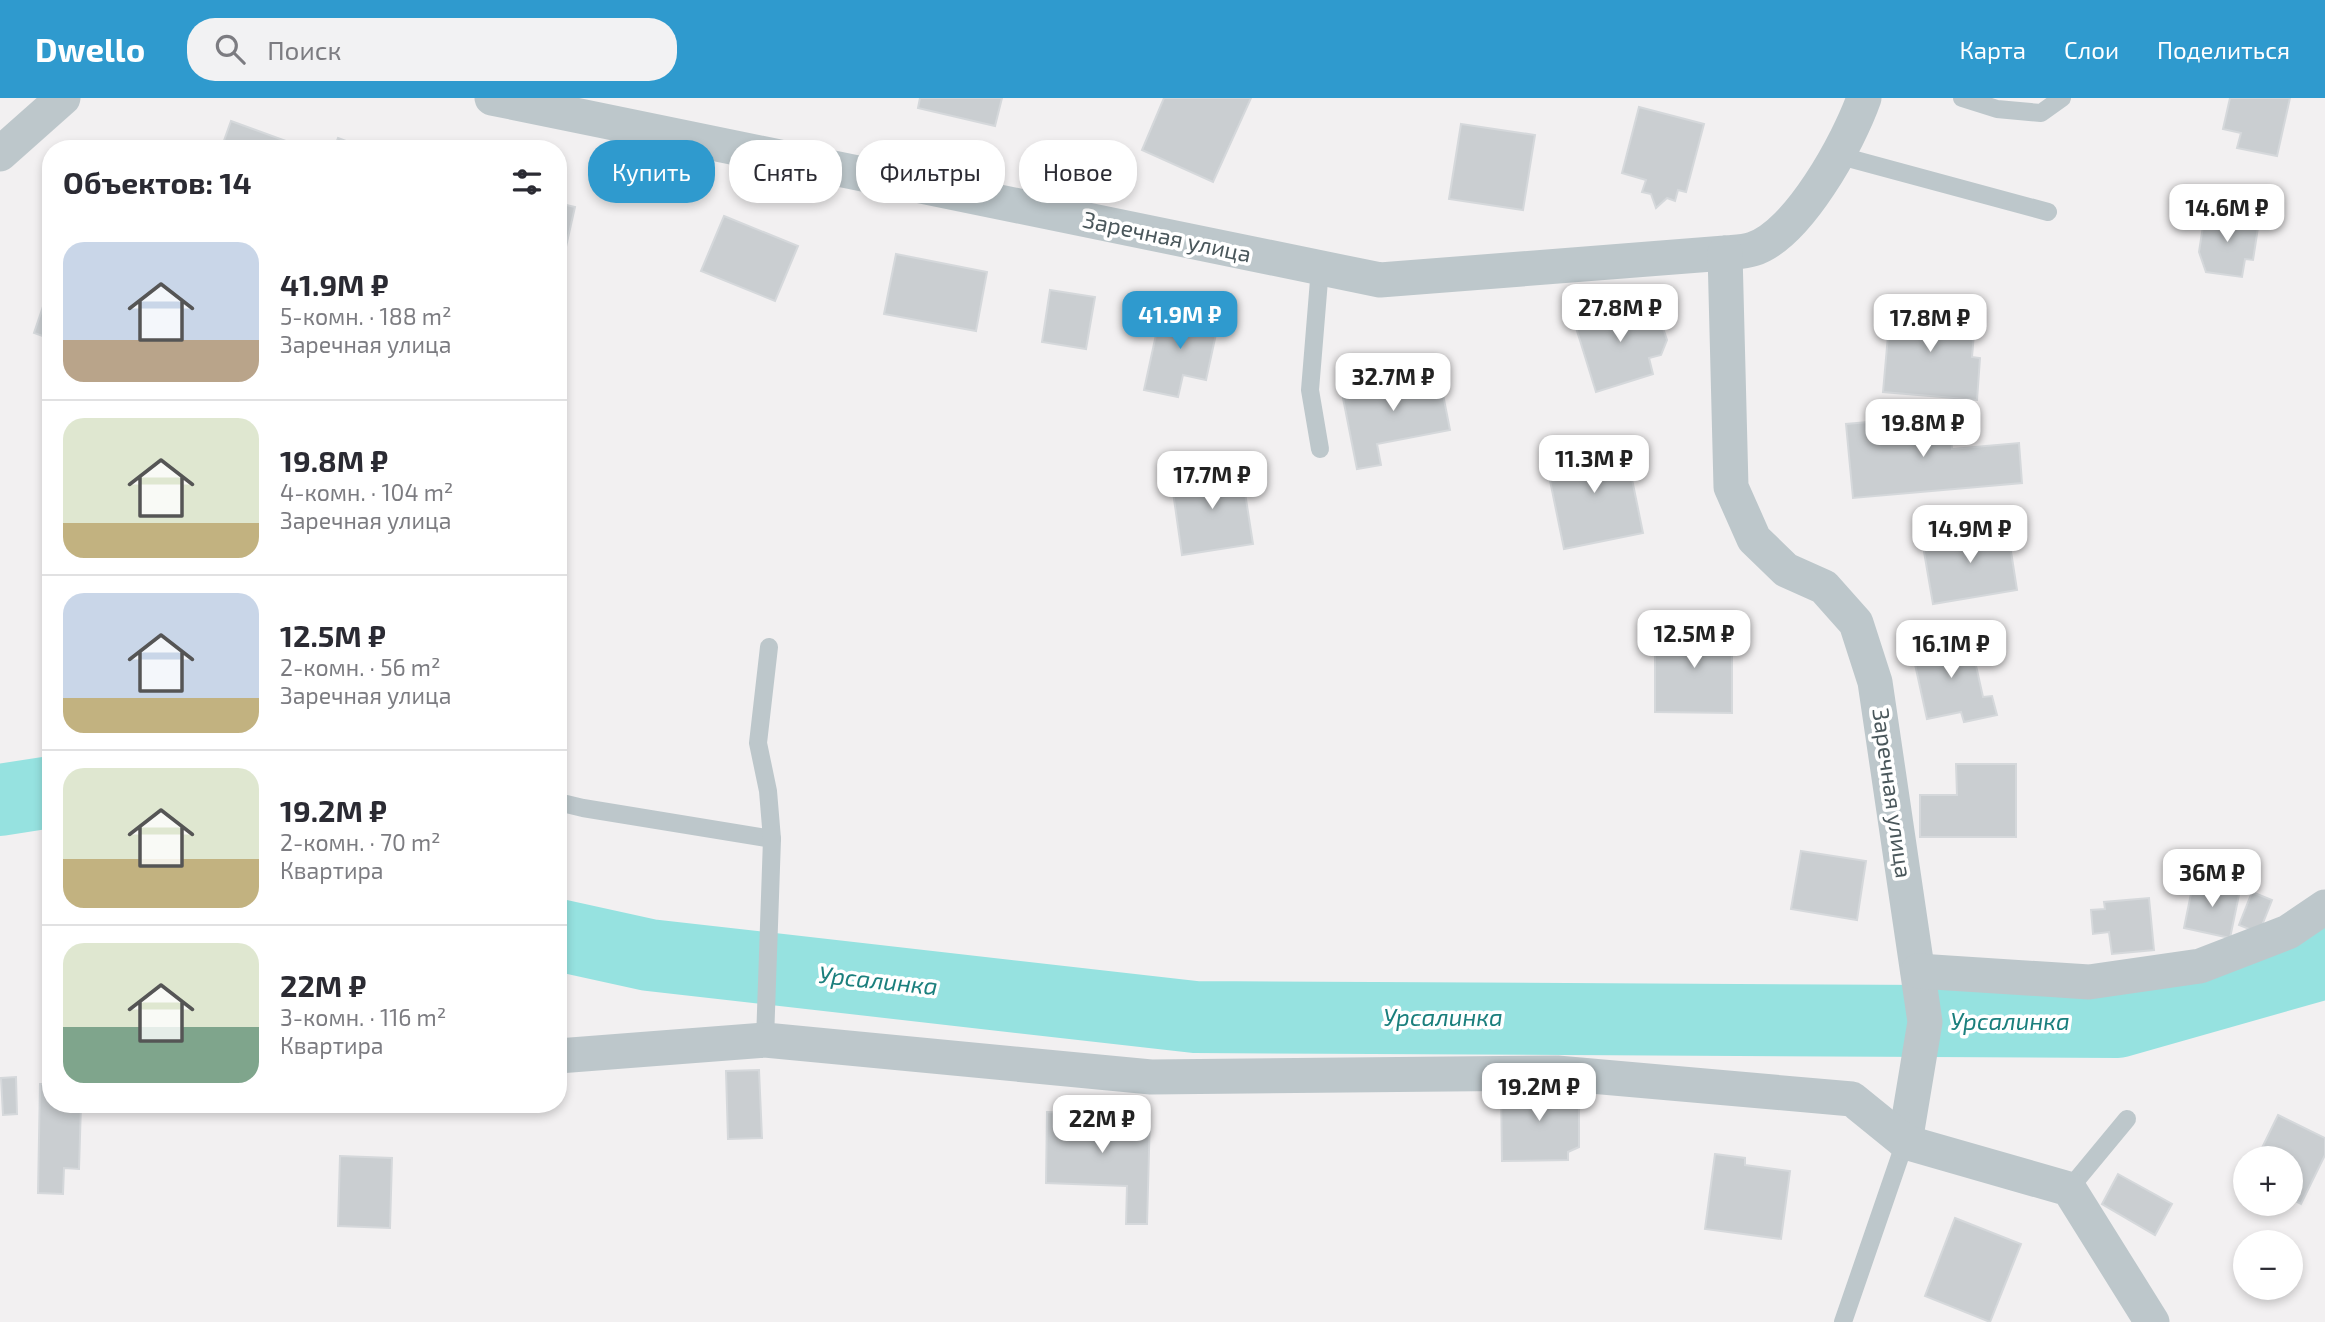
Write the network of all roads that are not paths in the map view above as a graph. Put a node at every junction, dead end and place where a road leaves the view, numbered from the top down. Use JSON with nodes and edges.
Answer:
{"nodes":[{"id":1,"x":64,"y":98,"type":"edge"},
{"id":2,"x":492,"y":98,"type":"edge"},
{"id":3,"x":1864,"y":98,"type":"edge"},
{"id":4,"x":1962,"y":98,"type":"edge"},
{"id":5,"x":2062,"y":98,"type":"edge"},
{"id":6,"x":0,"y":154,"type":"edge"},
{"id":7,"x":1837,"y":155,"type":"junction"},
{"id":8,"x":2048,"y":212,"type":"dead end"},
{"id":9,"x":1725,"y":253,"type":"junction"},
{"id":10,"x":1320,"y":268,"type":"junction"},
{"id":11,"x":1320,"y":449,"type":"dead end"},
{"id":12,"x":769,"y":646,"type":"dead end"},
{"id":13,"x":567,"y":804,"type":"edge"},
{"id":14,"x":772,"y":839,"type":"junction"},
{"id":15,"x":2325,"y":907,"type":"edge"},
{"id":16,"x":1918,"y":971,"type":"junction"},
{"id":17,"x":765,"y":1040,"type":"junction"},
{"id":18,"x":567,"y":1055,"type":"edge"},
{"id":19,"x":2127,"y":1119,"type":"dead end"},
{"id":20,"x":1905,"y":1142,"type":"junction"},
{"id":21,"x":2069,"y":1189,"type":"junction"},
{"id":22,"x":1843,"y":1322,"type":"edge"},
{"id":23,"x":2152,"y":1322,"type":"edge"}],
"edges":[{"from":1,"to":6,"type":"street"},
{"from":2,"to":10,"type":"street","name":"Заречная улица"},
{"from":3,"to":7,"type":"street","name":"Заречная улица"},
{"from":4,"to":5,"type":"lane"},
{"from":7,"to":8,"type":"lane"},
{"from":7,"to":9,"type":"street","name":"Заречная улица"},
{"from":9,"to":10,"type":"street","name":"Заречная улица"},
{"from":9,"to":16,"type":"street","name":"Заречная улица"},
{"from":10,"to":11,"type":"lane"},
{"from":12,"to":14,"type":"lane"},
{"from":13,"to":14,"type":"lane"},
{"from":14,"to":17,"type":"lane"},
{"from":15,"to":16,"type":"street"},
{"from":16,"to":20,"type":"street","name":"Заречная улица"},
{"from":17,"to":18,"type":"street"},
{"from":17,"to":20,"type":"street"},
{"from":19,"to":21,"type":"lane"},
{"from":20,"to":21,"type":"street"},
{"from":20,"to":22,"type":"lane"},
{"from":21,"to":23,"type":"street"}]}
